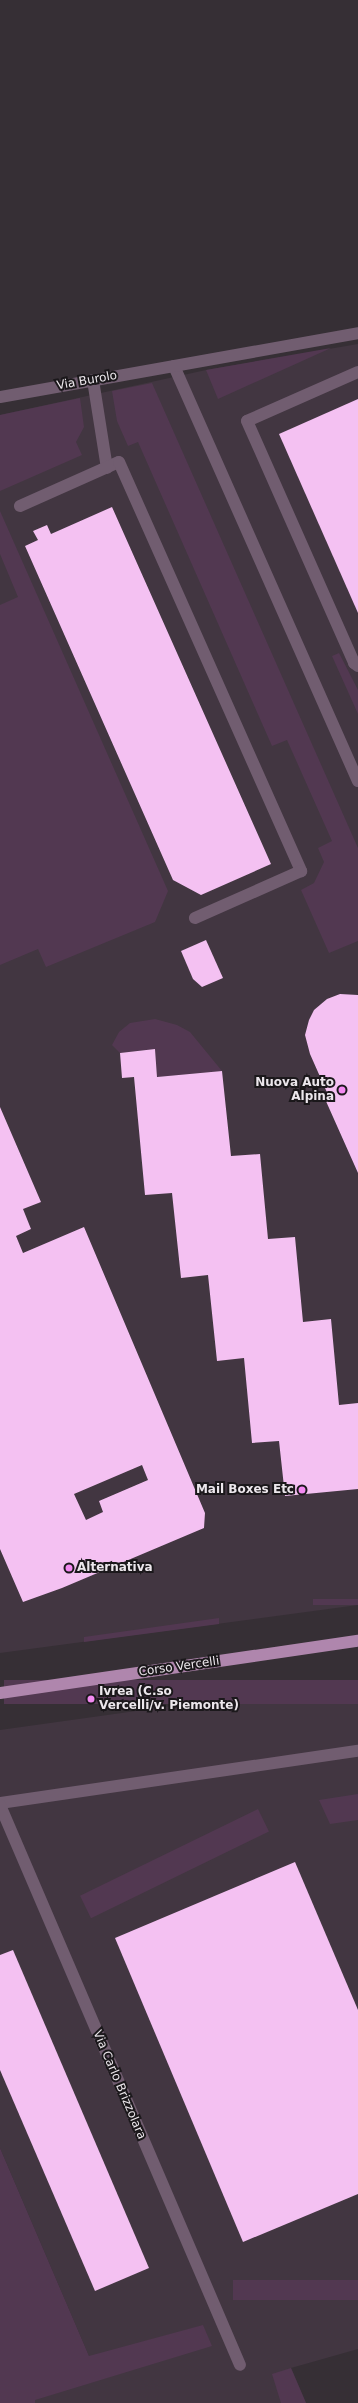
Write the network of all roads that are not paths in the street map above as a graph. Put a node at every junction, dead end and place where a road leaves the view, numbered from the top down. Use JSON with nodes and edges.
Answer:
{"nodes":[{"id":1,"x":358,"y":333,"type":"edge"},
{"id":2,"x":174,"y":366,"type":"junction"},
{"id":3,"x":358,"y":372,"type":"edge"},
{"id":4,"x":93,"y":380,"type":"junction"},
{"id":5,"x":0,"y":397,"type":"edge"},
{"id":6,"x":107,"y":468,"type":"junction"},
{"id":7,"x":20,"y":506,"type":"dead end"},
{"id":8,"x":358,"y":666,"type":"edge"},
{"id":9,"x":358,"y":781,"type":"edge"},
{"id":10,"x":195,"y":918,"type":"dead end"},
{"id":11,"x":358,"y":1641,"type":"edge"},
{"id":12,"x":0,"y":1693,"type":"edge"},
{"id":13,"x":358,"y":1751,"type":"edge"},
{"id":14,"x":0,"y":1804,"type":"edge"},
{"id":15,"x":240,"y":2365,"type":"dead end"}],
"edges":[{"from":1,"to":2,"type":"street","name":"Via Burolo"},
{"from":2,"to":4,"type":"street","name":"Via Burolo"},
{"from":2,"to":9,"type":"street"},
{"from":3,"to":8,"type":"street"},
{"from":4,"to":5,"type":"street","name":"Via Burolo"},
{"from":4,"to":6,"type":"street"},
{"from":6,"to":7,"type":"street"},
{"from":6,"to":10,"type":"street"},
{"from":11,"to":12,"type":"main road","name":"Corso Vercelli"},
{"from":13,"to":14,"type":"street"},
{"from":14,"to":15,"type":"street","name":"Via Carlo Brizzolara"}]}
